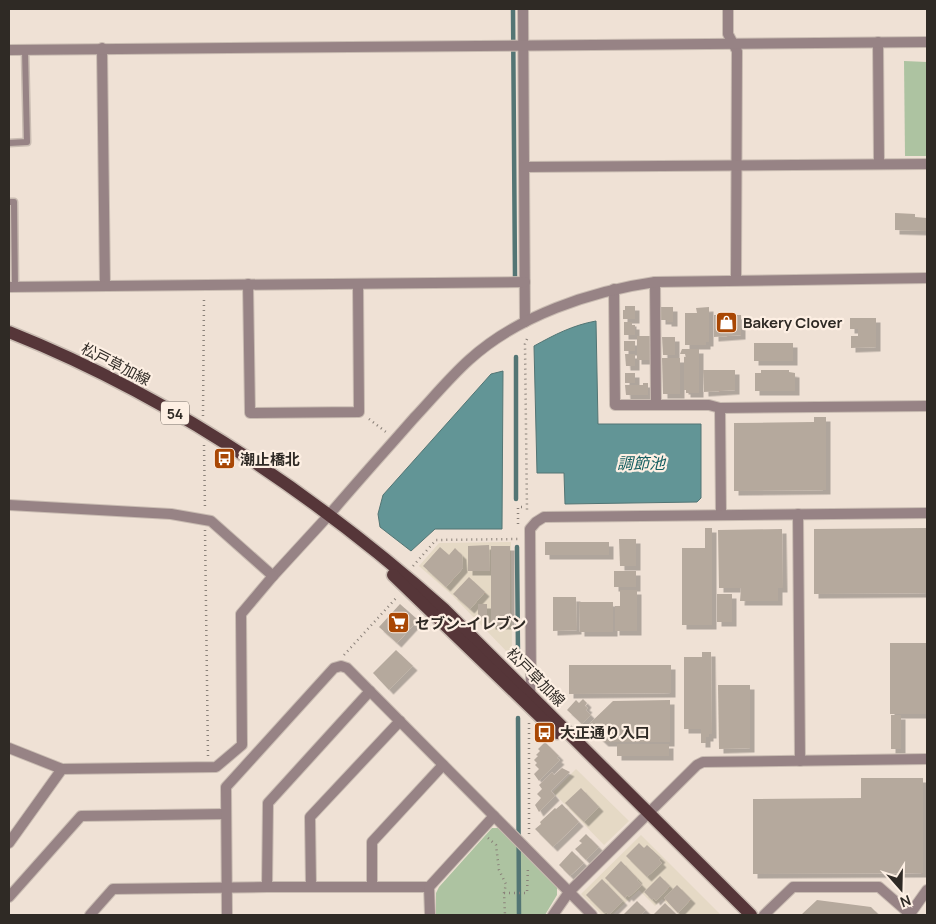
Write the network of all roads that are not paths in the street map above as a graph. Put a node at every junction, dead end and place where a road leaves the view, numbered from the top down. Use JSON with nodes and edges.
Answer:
{"nodes":[{"id":1,"x":523,"y":9,"type":"edge"},
{"id":2,"x":728,"y":9,"type":"edge"},
{"id":3,"x":878,"y":42,"type":"junction"},
{"id":4,"x":927,"y":42,"type":"edge"},
{"id":5,"x":733,"y":44,"type":"junction"},
{"id":6,"x":516,"y":46,"type":"junction"},
{"id":7,"x":102,"y":48,"type":"junction"},
{"id":8,"x":9,"y":50,"type":"edge"},
{"id":9,"x":25,"y":50,"type":"junction"},
{"id":10,"x":9,"y":143,"type":"edge"},
{"id":11,"x":879,"y":164,"type":"junction"},
{"id":12,"x":927,"y":164,"type":"edge"},
{"id":13,"x":736,"y":165,"type":"junction"},
{"id":14,"x":524,"y":167,"type":"junction"},
{"id":15,"x":9,"y":202,"type":"edge"},
{"id":16,"x":927,"y":278,"type":"edge"},
{"id":17,"x":736,"y":280,"type":"junction"},
{"id":18,"x":525,"y":282,"type":"junction"},
{"id":19,"x":655,"y":282,"type":"junction"},
{"id":20,"x":248,"y":284,"type":"junction"},
{"id":21,"x":358,"y":284,"type":"junction"},
{"id":22,"x":105,"y":286,"type":"junction"},
{"id":23,"x":12,"y":287,"type":"edge"},
{"id":24,"x":614,"y":289,"type":"junction"},
{"id":25,"x":525,"y":322,"type":"junction"},
{"id":26,"x":9,"y":332,"type":"edge"},
{"id":27,"x":656,"y":405,"type":"junction"},
{"id":28,"x":927,"y":406,"type":"edge"},
{"id":29,"x":720,"y":408,"type":"junction"},
{"id":30,"x":9,"y":505,"type":"edge"},
{"id":31,"x":927,"y":513,"type":"edge"},
{"id":32,"x":798,"y":514,"type":"junction"},
{"id":33,"x":329,"y":515,"type":"junction"},
{"id":34,"x":721,"y":515,"type":"junction"},
{"id":35,"x":273,"y":576,"type":"junction"},
{"id":36,"x":370,"y":691,"type":"junction"},
{"id":37,"x":527,"y":697,"type":"junction"},
{"id":38,"x":400,"y":721,"type":"junction"},
{"id":39,"x":9,"y":748,"type":"edge"},
{"id":40,"x":927,"y":759,"type":"edge"},
{"id":41,"x":800,"y":761,"type":"junction"},
{"id":42,"x":443,"y":765,"type":"junction"},
{"id":43,"x":62,"y":769,"type":"junction"},
{"id":44,"x":226,"y":814,"type":"junction"},
{"id":45,"x":645,"y":815,"type":"junction"},
{"id":46,"x":494,"y":816,"type":"junction"},
{"id":47,"x":9,"y":843,"type":"edge"},
{"id":48,"x":267,"y":887,"type":"junction"},
{"id":49,"x":311,"y":887,"type":"junction"},
{"id":50,"x":372,"y":887,"type":"junction"},
{"id":51,"x":430,"y":887,"type":"junction"},
{"id":52,"x":226,"y":888,"type":"junction"},
{"id":53,"x":927,"y":890,"type":"edge"},
{"id":54,"x":569,"y":892,"type":"junction"},
{"id":55,"x":9,"y":897,"type":"edge"},
{"id":56,"x":90,"y":915,"type":"edge"},
{"id":57,"x":227,"y":915,"type":"edge"},
{"id":58,"x":430,"y":915,"type":"edge"},
{"id":59,"x":553,"y":915,"type":"edge"},
{"id":60,"x":592,"y":915,"type":"edge"},
{"id":61,"x":741,"y":915,"type":"edge"},
{"id":62,"x":751,"y":915,"type":"edge"},
{"id":63,"x":764,"y":915,"type":"edge"},
{"id":64,"x":910,"y":915,"type":"edge"}],
"edges":[{"from":1,"to":6,"type":"street"},
{"from":2,"to":5,"type":"street"},
{"from":3,"to":4,"type":"street"},
{"from":3,"to":5,"type":"street"},
{"from":3,"to":11,"type":"street"},
{"from":5,"to":6,"type":"street"},
{"from":5,"to":13,"type":"street"},
{"from":6,"to":7,"type":"street"},
{"from":6,"to":14,"type":"street"},
{"from":7,"to":9,"type":"street"},
{"from":7,"to":22,"type":"street"},
{"from":8,"to":9,"type":"street"},
{"from":9,"to":10,"type":"lane"},
{"from":11,"to":12,"type":"street"},
{"from":11,"to":13,"type":"street"},
{"from":13,"to":14,"type":"street"},
{"from":13,"to":17,"type":"street"},
{"from":14,"to":18,"type":"street"},
{"from":15,"to":23,"type":"lane"},
{"from":16,"to":17,"type":"street"},
{"from":17,"to":19,"type":"street"},
{"from":18,"to":21,"type":"street"},
{"from":18,"to":25,"type":"street"},
{"from":19,"to":24,"type":"street"},
{"from":19,"to":27,"type":"street"},
{"from":20,"to":21,"type":"street"},
{"from":20,"to":21,"type":"street"},
{"from":20,"to":22,"type":"street"},
{"from":22,"to":23,"type":"street"},
{"from":24,"to":25,"type":"street"},
{"from":24,"to":27,"type":"street"},
{"from":25,"to":33,"type":"street"},
{"from":26,"to":33,"type":"main road","name":"松戸草加線","number":"54"},
{"from":27,"to":29,"type":"street"},
{"from":28,"to":29,"type":"street"},
{"from":29,"to":34,"type":"street"},
{"from":30,"to":35,"type":"street"},
{"from":31,"to":32,"type":"street"},
{"from":32,"to":34,"type":"street"},
{"from":32,"to":41,"type":"street"},
{"from":33,"to":35,"type":"street"},
{"from":33,"to":37,"type":"main road","name":"松戸草加線","number":"54"},
{"from":34,"to":37,"type":"street"},
{"from":35,"to":43,"type":"street"},
{"from":36,"to":38,"type":"street"},
{"from":36,"to":44,"type":"street"},
{"from":36,"to":48,"type":"street"},
{"from":37,"to":45,"type":"main road","name":"松戸草加線","number":"54"},
{"from":38,"to":42,"type":"street"},
{"from":38,"to":49,"type":"street"},
{"from":39,"to":43,"type":"street"},
{"from":40,"to":41,"type":"street"},
{"from":41,"to":45,"type":"street"},
{"from":42,"to":46,"type":"street"},
{"from":42,"to":50,"type":"street"},
{"from":43,"to":47,"type":"street"},
{"from":44,"to":52,"type":"street"},
{"from":44,"to":55,"type":"street"},
{"from":45,"to":54,"type":"street"},
{"from":45,"to":61,"type":"main road","name":"松戸草加線","number":"54"},
{"from":45,"to":62,"type":"main road","name":"松戸草加線","number":"54"},
{"from":46,"to":51,"type":"street"},
{"from":46,"to":54,"type":"street"},
{"from":48,"to":49,"type":"street"},
{"from":48,"to":52,"type":"street"},
{"from":49,"to":50,"type":"street"},
{"from":50,"to":51,"type":"street"},
{"from":51,"to":58,"type":"street"},
{"from":52,"to":56,"type":"street"},
{"from":52,"to":57,"type":"street"},
{"from":53,"to":64,"type":"street"},
{"from":54,"to":59,"type":"street"},
{"from":54,"to":60,"type":"street"},
{"from":63,"to":64,"type":"street"}]}
